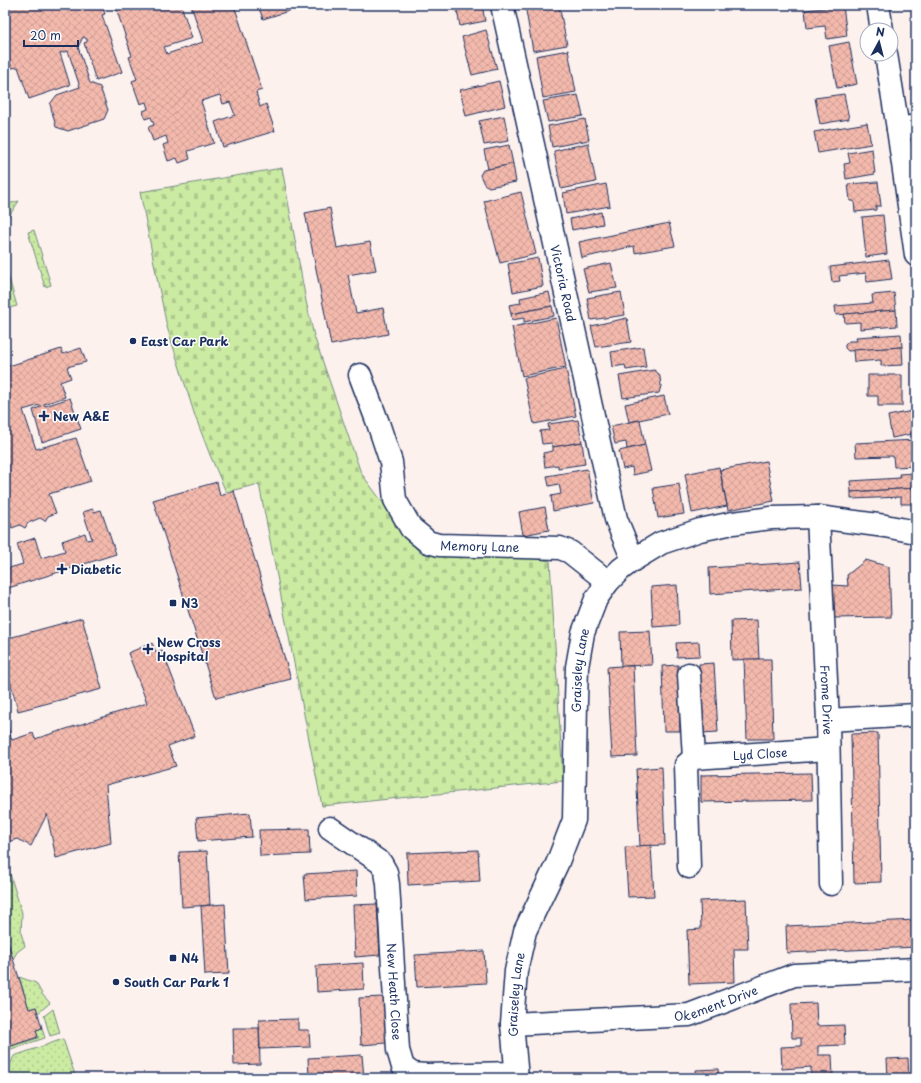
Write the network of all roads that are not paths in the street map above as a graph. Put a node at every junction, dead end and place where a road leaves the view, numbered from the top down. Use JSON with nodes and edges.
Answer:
{"nodes":[{"id":1,"x":502,"y":5,"type":"edge"},
{"id":2,"x":878,"y":5,"type":"edge"},
{"id":3,"x":881,"y":22,"type":"edge"},
{"id":4,"x":888,"y":62,"type":"edge"},
{"id":5,"x":907,"y":127,"type":"edge"},
{"id":6,"x":916,"y":255,"type":"edge"},
{"id":7,"x":360,"y":375,"type":"dead end"},
{"id":8,"x":818,"y":517,"type":"junction"},
{"id":9,"x":916,"y":532,"type":"edge"},
{"id":10,"x":633,"y":560,"type":"junction"},
{"id":11,"x":608,"y":582,"type":"junction"},
{"id":12,"x":689,"y":674,"type":"dead end"},
{"id":13,"x":916,"y":715,"type":"edge"},
{"id":14,"x":828,"y":720,"type":"junction"},
{"id":15,"x":828,"y":749,"type":"junction"},
{"id":16,"x":694,"y":758,"type":"junction"},
{"id":17,"x":330,"y":828,"type":"dead end"},
{"id":18,"x":689,"y":867,"type":"dead end"},
{"id":19,"x":831,"y":884,"type":"dead end"},
{"id":20,"x":916,"y":970,"type":"edge"},
{"id":21,"x":512,"y":1024,"type":"junction"},
{"id":22,"x":516,"y":1076,"type":"edge"}],
"edges":[{"from":1,"to":10,"type":"street","name":"Victoria Road"},
{"from":2,"to":3,"type":"street"},
{"from":4,"to":5,"type":"street"},
{"from":5,"to":6,"type":"street"},
{"from":7,"to":11,"type":"street","name":"Memory Lane"},
{"from":8,"to":9,"type":"street","name":"Graiseley Lane"},
{"from":8,"to":10,"type":"street","name":"Graiseley Lane"},
{"from":8,"to":14,"type":"street","name":"Frome Drive"},
{"from":10,"to":11,"type":"street","name":"Graiseley Lane"},
{"from":11,"to":21,"type":"street","name":"Graiseley Lane"},
{"from":12,"to":16,"type":"street"},
{"from":13,"to":14,"type":"street"},
{"from":14,"to":15,"type":"street","name":"Frome Drive"},
{"from":15,"to":16,"type":"street","name":"Lyd Close"},
{"from":15,"to":19,"type":"street","name":"Frome Drive"},
{"from":16,"to":18,"type":"street"},
{"from":17,"to":22,"type":"street","name":"New Heath Close"},
{"from":20,"to":21,"type":"street","name":"Okement Drive"},
{"from":21,"to":22,"type":"street","name":"Graiseley Lane"}]}
